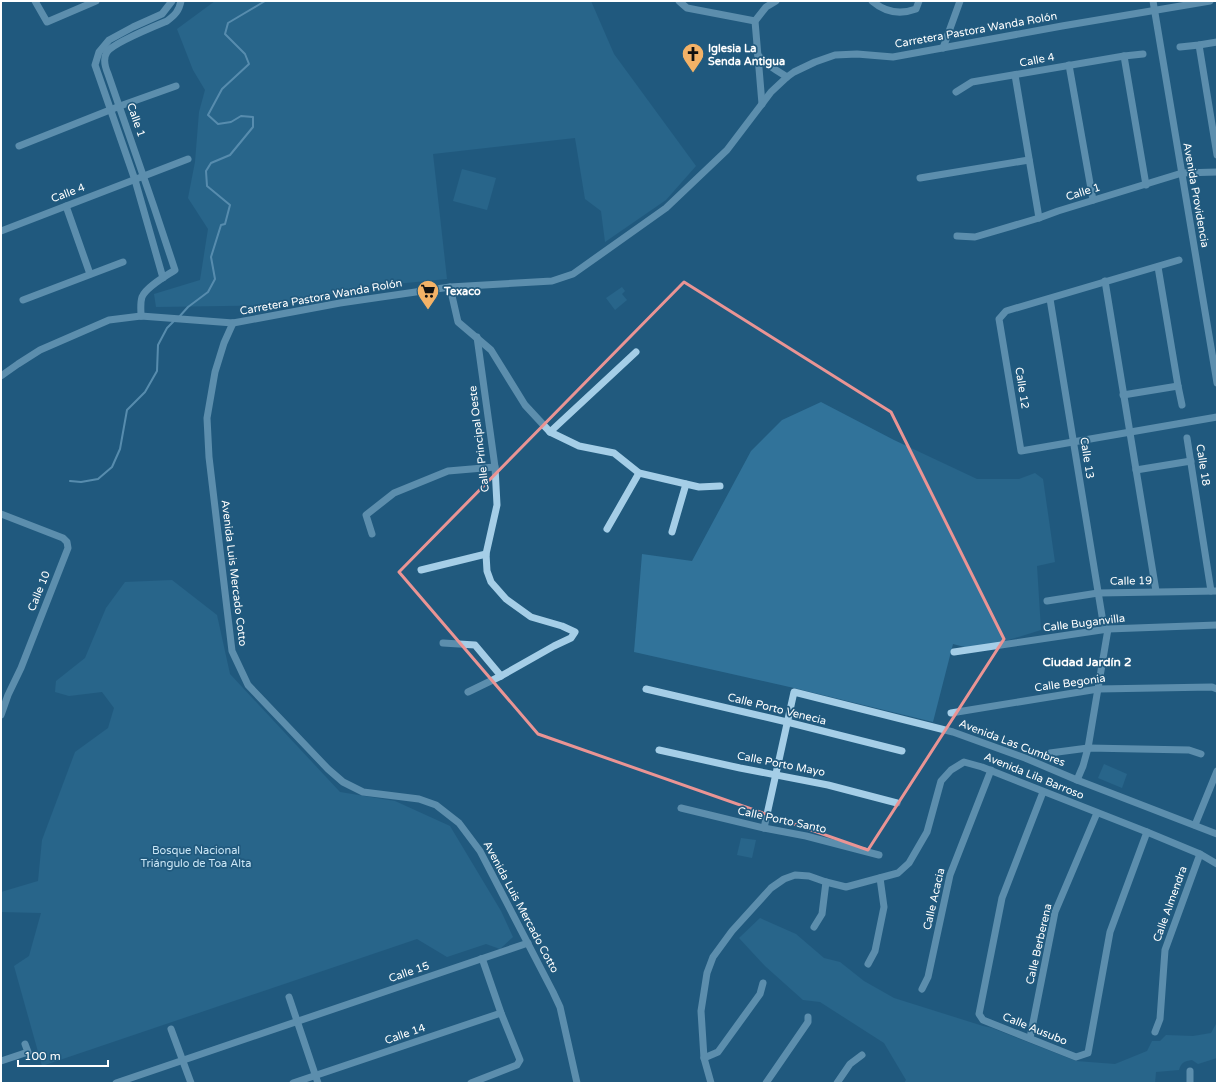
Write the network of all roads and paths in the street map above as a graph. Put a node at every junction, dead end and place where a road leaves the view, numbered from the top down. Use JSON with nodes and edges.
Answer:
{"nodes":[{"id":1,"x":36,"y":1,"type":"edge"},
{"id":2,"x":96,"y":1,"type":"edge"},
{"id":3,"x":172,"y":1,"type":"edge"},
{"id":4,"x":180,"y":1,"type":"edge"},
{"id":5,"x":679,"y":1,"type":"edge"},
{"id":6,"x":776,"y":1,"type":"edge"},
{"id":7,"x":872,"y":1,"type":"edge"},
{"id":8,"x":919,"y":1,"type":"edge"},
{"id":9,"x":960,"y":1,"type":"edge"},
{"id":10,"x":1153,"y":1,"type":"edge"},
{"id":11,"x":1210,"y":1,"type":"edge"},
{"id":12,"x":1154,"y":10,"type":"junction"},
{"id":13,"x":756,"y":21,"type":"junction"},
{"id":14,"x":1217,"y":42,"type":"edge"},
{"id":15,"x":1199,"y":45,"type":"junction"},
{"id":16,"x":1180,"y":47,"type":"dead end"},
{"id":17,"x":943,"y":48,"type":"junction"},
{"id":18,"x":1143,"y":54,"type":"dead end"},
{"id":19,"x":758,"y":55,"type":"junction"},
{"id":20,"x":1124,"y":56,"type":"junction"},
{"id":21,"x":1069,"y":65,"type":"junction"},
{"id":22,"x":1015,"y":75,"type":"junction"},
{"id":23,"x":787,"y":77,"type":"junction"},
{"id":24,"x":176,"y":86,"type":"dead end"},
{"id":25,"x":956,"y":92,"type":"dead end"},
{"id":26,"x":762,"y":104,"type":"junction"},
{"id":27,"x":120,"y":106,"type":"junction"},
{"id":28,"x":111,"y":109,"type":"junction"},
{"id":29,"x":19,"y":146,"type":"dead end"},
{"id":30,"x":1217,"y":155,"type":"edge"},
{"id":31,"x":188,"y":159,"type":"dead end"},
{"id":32,"x":1029,"y":160,"type":"junction"},
{"id":33,"x":1217,"y":172,"type":"edge"},
{"id":34,"x":1182,"y":173,"type":"junction"},
{"id":35,"x":144,"y":176,"type":"junction"},
{"id":36,"x":920,"y":178,"type":"dead end"},
{"id":37,"x":135,"y":180,"type":"junction"},
{"id":38,"x":1146,"y":185,"type":"junction"},
{"id":39,"x":1093,"y":200,"type":"junction"},
{"id":40,"x":66,"y":206,"type":"junction"},
{"id":41,"x":1039,"y":218,"type":"junction"},
{"id":42,"x":1,"y":231,"type":"edge"},
{"id":43,"x":957,"y":236,"type":"dead end"},
{"id":44,"x":1179,"y":260,"type":"dead end"},
{"id":45,"x":123,"y":262,"type":"dead end"},
{"id":46,"x":1158,"y":267,"type":"junction"},
{"id":47,"x":90,"y":274,"type":"junction"},
{"id":48,"x":163,"y":278,"type":"junction"},
{"id":49,"x":1105,"y":281,"type":"junction"},
{"id":50,"x":450,"y":287,"type":"junction"},
{"id":51,"x":1050,"y":299,"type":"junction"},
{"id":52,"x":23,"y":300,"type":"dead end"},
{"id":53,"x":141,"y":316,"type":"junction"},
{"id":54,"x":233,"y":323,"type":"junction"},
{"id":55,"x":477,"y":337,"type":"junction"},
{"id":56,"x":636,"y":352,"type":"dead end"},
{"id":57,"x":1,"y":376,"type":"edge"},
{"id":58,"x":1217,"y":383,"type":"edge"},
{"id":59,"x":1178,"y":386,"type":"junction"},
{"id":60,"x":1123,"y":395,"type":"junction"},
{"id":61,"x":1182,"y":405,"type":"dead end"},
{"id":62,"x":1217,"y":417,"type":"edge"},
{"id":63,"x":550,"y":432,"type":"junction"},
{"id":64,"x":1130,"y":433,"type":"junction"},
{"id":65,"x":1187,"y":438,"type":"dead end"},
{"id":66,"x":1074,"y":442,"type":"junction"},
{"id":67,"x":1191,"y":461,"type":"junction"},
{"id":68,"x":495,"y":467,"type":"junction"},
{"id":69,"x":1136,"y":470,"type":"junction"},
{"id":70,"x":639,"y":473,"type":"junction"},
{"id":71,"x":686,"y":484,"type":"junction"},
{"id":72,"x":720,"y":486,"type":"dead end"},
{"id":73,"x":1,"y":514,"type":"edge"},
{"id":74,"x":607,"y":529,"type":"dead end"},
{"id":75,"x":672,"y":532,"type":"dead end"},
{"id":76,"x":372,"y":534,"type":"dead end"},
{"id":77,"x":486,"y":554,"type":"junction"},
{"id":78,"x":421,"y":570,"type":"dead end"},
{"id":79,"x":1156,"y":591,"type":"junction"},
{"id":80,"x":1214,"y":591,"type":"edge"},
{"id":81,"x":1098,"y":593,"type":"junction"},
{"id":82,"x":1047,"y":601,"type":"dead end"},
{"id":83,"x":1103,"y":622,"type":"dead end"},
{"id":84,"x":1217,"y":625,"type":"edge"},
{"id":85,"x":1108,"y":629,"type":"junction"},
{"id":86,"x":443,"y":644,"type":"dead end"},
{"id":87,"x":954,"y":652,"type":"dead end"},
{"id":88,"x":501,"y":676,"type":"junction"},
{"id":89,"x":646,"y":689,"type":"dead end"},
{"id":90,"x":1098,"y":689,"type":"junction"},
{"id":91,"x":1217,"y":689,"type":"edge"},
{"id":92,"x":468,"y":692,"type":"dead end"},
{"id":93,"x":951,"y":713,"type":"dead end"},
{"id":94,"x":1,"y":715,"type":"edge"},
{"id":95,"x":787,"y":722,"type":"junction"},
{"id":96,"x":1088,"y":748,"type":"junction"},
{"id":97,"x":659,"y":750,"type":"dead end"},
{"id":98,"x":902,"y":751,"type":"dead end"},
{"id":99,"x":1050,"y":754,"type":"dead end"},
{"id":100,"x":1201,"y":754,"type":"dead end"},
{"id":101,"x":991,"y":770,"type":"junction"},
{"id":102,"x":1217,"y":771,"type":"edge"},
{"id":103,"x":776,"y":775,"type":"junction"},
{"id":104,"x":1077,"y":780,"type":"junction"},
{"id":105,"x":1043,"y":792,"type":"junction"},
{"id":106,"x":897,"y":803,"type":"dead end"},
{"id":107,"x":681,"y":808,"type":"dead end"},
{"id":108,"x":1097,"y":813,"type":"junction"},
{"id":109,"x":1196,"y":825,"type":"junction"},
{"id":110,"x":764,"y":828,"type":"junction"},
{"id":111,"x":1147,"y":832,"type":"junction"},
{"id":112,"x":1217,"y":834,"type":"edge"},
{"id":113,"x":1200,"y":854,"type":"junction"},
{"id":114,"x":879,"y":855,"type":"dead end"},
{"id":115,"x":1217,"y":864,"type":"edge"},
{"id":116,"x":880,"y":878,"type":"junction"},
{"id":117,"x":826,"y":882,"type":"junction"},
{"id":118,"x":814,"y":926,"type":"dead end"},
{"id":119,"x":528,"y":943,"type":"junction"},
{"id":120,"x":481,"y":959,"type":"junction"},
{"id":121,"x":868,"y":964,"type":"dead end"},
{"id":122,"x":763,"y":983,"type":"dead end"},
{"id":123,"x":922,"y":989,"type":"dead end"},
{"id":124,"x":289,"y":997,"type":"dead end"},
{"id":125,"x":501,"y":1013,"type":"junction"},
{"id":126,"x":808,"y":1017,"type":"dead end"},
{"id":127,"x":297,"y":1022,"type":"junction"},
{"id":128,"x":172,"y":1029,"type":"dead end"},
{"id":129,"x":1155,"y":1032,"type":"dead end"},
{"id":130,"x":1030,"y":1038,"type":"junction"},
{"id":131,"x":25,"y":1044,"type":"dead end"},
{"id":132,"x":862,"y":1056,"type":"dead end"},
{"id":133,"x":704,"y":1058,"type":"junction"},
{"id":134,"x":182,"y":1061,"type":"junction"},
{"id":135,"x":1,"y":1062,"type":"edge"},
{"id":136,"x":1190,"y":1071,"type":"dead end"},
{"id":137,"x":316,"y":1080,"type":"edge"},
{"id":138,"x":116,"y":1083,"type":"edge"},
{"id":139,"x":191,"y":1083,"type":"edge"},
{"id":140,"x":293,"y":1083,"type":"edge"},
{"id":141,"x":471,"y":1083,"type":"edge"},
{"id":142,"x":577,"y":1083,"type":"edge"},
{"id":143,"x":711,"y":1083,"type":"edge"},
{"id":144,"x":766,"y":1083,"type":"edge"},
{"id":145,"x":837,"y":1083,"type":"edge"},
{"id":146,"x":1190,"y":1083,"type":"edge"}],
"edges":[{"from":1,"to":2,"type":"street"},
{"from":3,"to":28,"type":"street","name":"Calle 1"},
{"from":4,"to":27,"type":"street","name":"Calle 1"},
{"from":5,"to":13,"type":"street"},
{"from":6,"to":13,"type":"street"},
{"from":7,"to":8,"type":"street"},
{"from":9,"to":17,"type":"street"},
{"from":10,"to":12,"type":"street","name":"Avenida Providencia"},
{"from":11,"to":12,"type":"street","name":"Carretera Pastora Wanda Rolón"},
{"from":12,"to":17,"type":"street","name":"Carretera Pastora Wanda Rolón"},
{"from":12,"to":34,"type":"street","name":"Avenida Providencia"},
{"from":13,"to":19,"type":"street"},
{"from":14,"to":15,"type":"street"},
{"from":15,"to":16,"type":"street"},
{"from":15,"to":30,"type":"street"},
{"from":17,"to":23,"type":"street","name":"Carretera Pastora Wanda Rolón"},
{"from":18,"to":20,"type":"street","name":"Calle 4"},
{"from":19,"to":23,"type":"street"},
{"from":19,"to":26,"type":"street"},
{"from":20,"to":21,"type":"street","name":"Calle 4"},
{"from":20,"to":38,"type":"street"},
{"from":21,"to":22,"type":"street","name":"Calle 4"},
{"from":21,"to":39,"type":"street"},
{"from":22,"to":25,"type":"street","name":"Calle 4"},
{"from":22,"to":32,"type":"street"},
{"from":23,"to":26,"type":"street","name":"Carretera Pastora Wanda Rolón"},
{"from":24,"to":27,"type":"street"},
{"from":26,"to":50,"type":"street","name":"Carretera Pastora Wanda Rolón"},
{"from":27,"to":28,"type":"street"},
{"from":27,"to":35,"type":"street","name":"Calle 1"},
{"from":28,"to":29,"type":"street"},
{"from":28,"to":37,"type":"street","name":"Calle 1"},
{"from":31,"to":35,"type":"street","name":"Calle 4"},
{"from":32,"to":36,"type":"street"},
{"from":32,"to":41,"type":"street"},
{"from":33,"to":34,"type":"street","name":"Calle 1"},
{"from":34,"to":38,"type":"street","name":"Calle 1"},
{"from":34,"to":58,"type":"street","name":"Avenida Providencia"},
{"from":35,"to":37,"type":"street","name":"Calle 4"},
{"from":35,"to":48,"type":"street","name":"Calle 1"},
{"from":37,"to":40,"type":"street","name":"Calle 4"},
{"from":37,"to":48,"type":"street","name":"Calle 1"},
{"from":38,"to":39,"type":"street","name":"Calle 1"},
{"from":39,"to":41,"type":"street","name":"Calle 1"},
{"from":40,"to":42,"type":"street","name":"Calle 4"},
{"from":40,"to":47,"type":"street"},
{"from":41,"to":43,"type":"street","name":"Calle 1"},
{"from":44,"to":46,"type":"street","name":"Calle 12"},
{"from":45,"to":47,"type":"street"},
{"from":46,"to":49,"type":"street","name":"Calle 12"},
{"from":46,"to":59,"type":"street"},
{"from":47,"to":52,"type":"street"},
{"from":48,"to":53,"type":"street","name":"Calle 1"},
{"from":49,"to":51,"type":"street","name":"Calle 12"},
{"from":49,"to":60,"type":"street"},
{"from":50,"to":54,"type":"street","name":"Carretera Pastora Wanda Rolón"},
{"from":50,"to":55,"type":"street"},
{"from":51,"to":66,"type":"street","name":"Calle 13"},
{"from":51,"to":66,"type":"street","name":"Calle 12"},
{"from":53,"to":54,"type":"street","name":"Carretera Pastora Wanda Rolón"},
{"from":53,"to":57,"type":"street","name":"Carretera Pastora Wanda Rolón"},
{"from":54,"to":119,"type":"street","name":"Avenida Luis Mercado Cotto"},
{"from":55,"to":63,"type":"street"},
{"from":55,"to":68,"type":"street","name":"Calle Principal Oeste"},
{"from":56,"to":63,"type":"street"},
{"from":59,"to":60,"type":"street"},
{"from":59,"to":61,"type":"street"},
{"from":60,"to":64,"type":"street"},
{"from":62,"to":64,"type":"street","name":"Calle 12"},
{"from":63,"to":70,"type":"street"},
{"from":64,"to":66,"type":"street","name":"Calle 12"},
{"from":64,"to":69,"type":"street"},
{"from":65,"to":67,"type":"street","name":"Calle 18"},
{"from":66,"to":81,"type":"street","name":"Calle 13"},
{"from":67,"to":69,"type":"street"},
{"from":67,"to":80,"type":"street","name":"Calle 18"},
{"from":68,"to":76,"type":"street"},
{"from":68,"to":77,"type":"street","name":"Calle Principal Oeste"},
{"from":69,"to":79,"type":"street"},
{"from":70,"to":71,"type":"street"},
{"from":70,"to":74,"type":"street"},
{"from":71,"to":72,"type":"street"},
{"from":71,"to":75,"type":"street"},
{"from":73,"to":94,"type":"street","name":"Calle 10"},
{"from":77,"to":78,"type":"street"},
{"from":77,"to":88,"type":"street","name":"Calle Principal Oeste"},
{"from":79,"to":80,"type":"street","name":"Calle 19"},
{"from":79,"to":81,"type":"street","name":"Calle 19"},
{"from":81,"to":82,"type":"street","name":"Calle 19"},
{"from":81,"to":83,"type":"street","name":"Calle 13"},
{"from":84,"to":85,"type":"street","name":"Calle Buganvilla"},
{"from":85,"to":87,"type":"street","name":"Calle Buganvilla"},
{"from":85,"to":90,"type":"street"},
{"from":86,"to":88,"type":"street"},
{"from":88,"to":92,"type":"street"},
{"from":89,"to":95,"type":"street","name":"Calle Porto Venecia"},
{"from":90,"to":91,"type":"street","name":"Calle Begonia"},
{"from":90,"to":93,"type":"street","name":"Calle Begonia"},
{"from":90,"to":96,"type":"street"},
{"from":95,"to":98,"type":"street","name":"Calle Porto Venecia"},
{"from":95,"to":103,"type":"street"},
{"from":95,"to":104,"type":"street","name":"Avenida Las Cumbres"},
{"from":96,"to":99,"type":"street"},
{"from":96,"to":100,"type":"street"},
{"from":96,"to":104,"type":"street"},
{"from":97,"to":103,"type":"street","name":"Calle Porto Mayo"},
{"from":101,"to":105,"type":"street","name":"Avenida Lila Barroso"},
{"from":101,"to":116,"type":"street","name":"Avenida Lila Barroso"},
{"from":101,"to":123,"type":"street","name":"Calle Acacia"},
{"from":102,"to":109,"type":"street"},
{"from":103,"to":106,"type":"street","name":"Calle Porto Mayo"},
{"from":103,"to":110,"type":"street"},
{"from":104,"to":109,"type":"street","name":"Avenida Las Cumbres"},
{"from":105,"to":108,"type":"street","name":"Avenida Lila Barroso"},
{"from":105,"to":130,"type":"street","name":"Calle Ausubo"},
{"from":107,"to":110,"type":"street","name":"Calle Porto Santo"},
{"from":108,"to":111,"type":"street","name":"Avenida Lila Barroso"},
{"from":108,"to":130,"type":"street","name":"Calle Berberena"},
{"from":109,"to":112,"type":"street","name":"Avenida Las Cumbres"},
{"from":110,"to":114,"type":"street","name":"Calle Porto Santo"},
{"from":111,"to":113,"type":"street","name":"Avenida Lila Barroso"},
{"from":111,"to":130,"type":"street","name":"Calle Ausubo"},
{"from":113,"to":115,"type":"street","name":"Avenida Lila Barroso"},
{"from":113,"to":129,"type":"street","name":"Calle Almendra"},
{"from":116,"to":117,"type":"street","name":"Avenida Lila Barroso"},
{"from":116,"to":121,"type":"street"},
{"from":117,"to":118,"type":"street"},
{"from":117,"to":133,"type":"street","name":"Avenida Lila Barroso"},
{"from":119,"to":120,"type":"street","name":"Calle 15"},
{"from":119,"to":142,"type":"street","name":"Avenida Luis Mercado Cotto"},
{"from":120,"to":125,"type":"street"},
{"from":120,"to":127,"type":"street","name":"Calle 15"},
{"from":122,"to":133,"type":"street"},
{"from":124,"to":127,"type":"street"},
{"from":125,"to":137,"type":"street","name":"Calle 14"},
{"from":125,"to":141,"type":"street"},
{"from":126,"to":144,"type":"street"},
{"from":127,"to":134,"type":"street","name":"Calle 15"},
{"from":127,"to":137,"type":"street"},
{"from":128,"to":134,"type":"street"},
{"from":131,"to":135,"type":"street"},
{"from":132,"to":145,"type":"street"},
{"from":133,"to":143,"type":"street","name":"Avenida Lila Barroso"},
{"from":134,"to":138,"type":"street","name":"Calle 15"},
{"from":134,"to":139,"type":"street"},
{"from":136,"to":146,"type":"street"},
{"from":137,"to":140,"type":"street","name":"Calle 14"}]}
